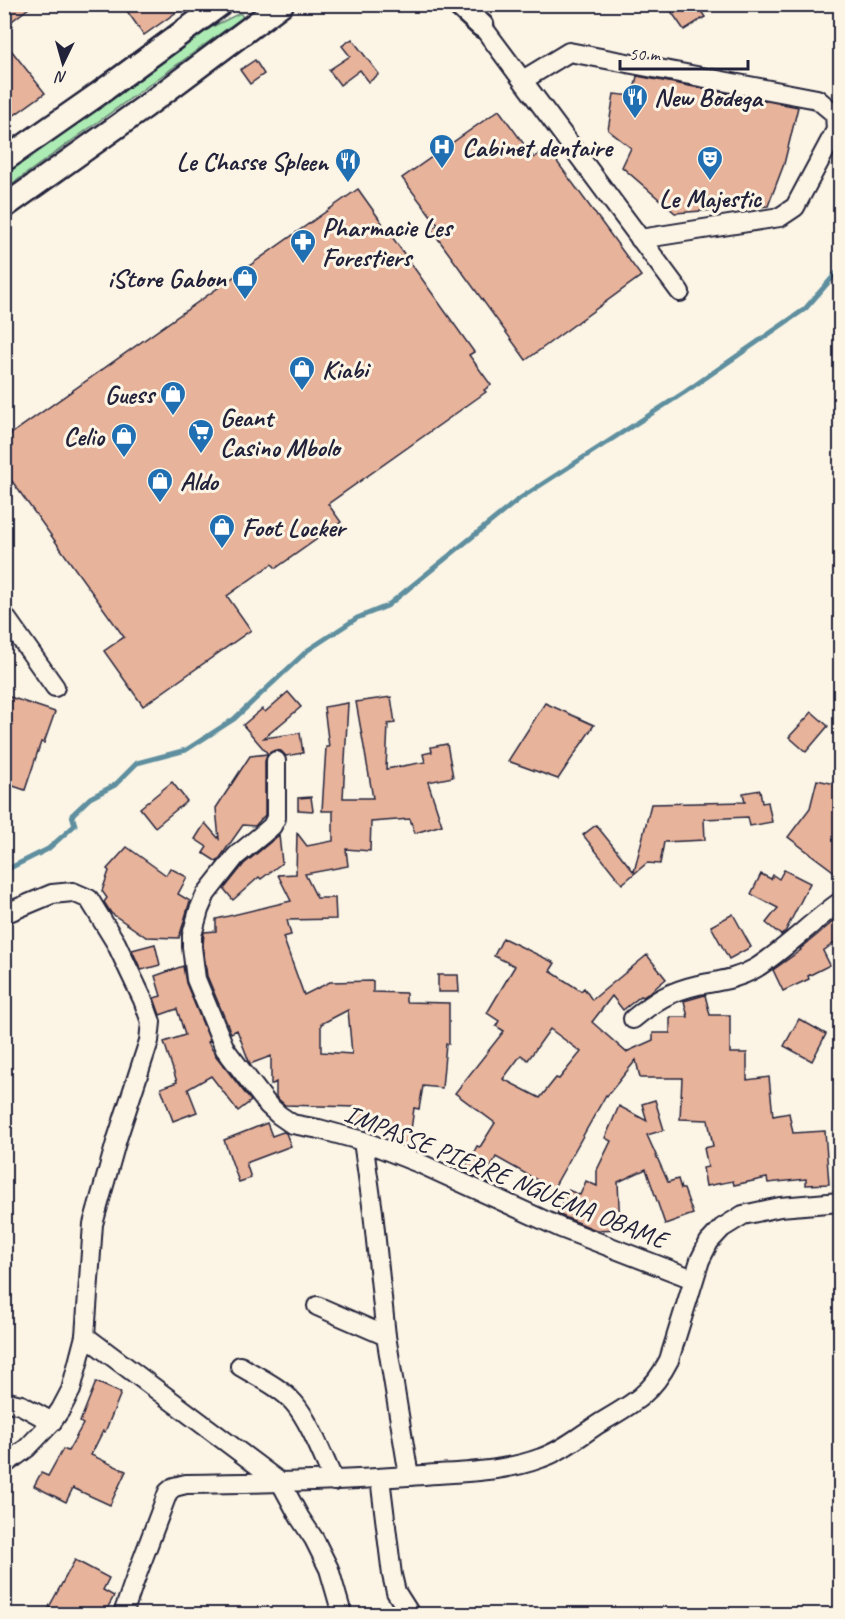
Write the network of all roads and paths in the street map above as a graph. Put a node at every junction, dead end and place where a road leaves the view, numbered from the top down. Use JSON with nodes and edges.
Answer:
{"nodes":[{"id":1,"x":221,"y":4,"type":"edge"},
{"id":2,"x":240,"y":4,"type":"edge"},
{"id":3,"x":282,"y":4,"type":"edge"},
{"id":4,"x":458,"y":4,"type":"edge"},
{"id":5,"x":479,"y":15,"type":"edge"},
{"id":6,"x":193,"y":25,"type":"junction"},
{"id":7,"x":523,"y":80,"type":"junction"},
{"id":8,"x":4,"y":160,"type":"edge"},
{"id":9,"x":4,"y":207,"type":"edge"},
{"id":10,"x":640,"y":239,"type":"junction"},
{"id":11,"x":680,"y":292,"type":"dead end"},
{"id":12,"x":4,"y":615,"type":"edge"},
{"id":13,"x":55,"y":687,"type":"dead end"},
{"id":14,"x":276,"y":761,"type":"dead end"},
{"id":15,"x":840,"y":902,"type":"edge"},
{"id":16,"x":4,"y":914,"type":"edge"},
{"id":17,"x":633,"y":1020,"type":"dead end"},
{"id":18,"x":363,"y":1141,"type":"junction"},
{"id":19,"x":840,"y":1202,"type":"edge"},
{"id":20,"x":693,"y":1279,"type":"junction"},
{"id":21,"x":317,"y":1306,"type":"dead end"},
{"id":22,"x":85,"y":1336,"type":"junction"},
{"id":23,"x":386,"y":1336,"type":"junction"},
{"id":24,"x":240,"y":1366,"type":"dead end"},
{"id":25,"x":4,"y":1401,"type":"edge"},
{"id":26,"x":52,"y":1422,"type":"junction"},
{"id":27,"x":4,"y":1465,"type":"edge"},
{"id":28,"x":409,"y":1476,"type":"junction"},
{"id":29,"x":381,"y":1478,"type":"junction"},
{"id":30,"x":334,"y":1481,"type":"junction"},
{"id":31,"x":281,"y":1483,"type":"junction"},
{"id":32,"x":123,"y":1614,"type":"edge"},
{"id":33,"x":342,"y":1614,"type":"edge"},
{"id":34,"x":410,"y":1614,"type":"edge"}],
"edges":[{"from":1,"to":6,"type":"main road"},
{"from":2,"to":6,"type":"main road"},
{"from":3,"to":9,"type":"main road"},
{"from":4,"to":5,"type":"main road"},
{"from":5,"to":7,"type":"street"},
{"from":6,"to":8,"type":"main road"},
{"from":7,"to":10,"type":"street"},
{"from":7,"to":10,"type":"street"},
{"from":10,"to":11,"type":"street"},
{"from":12,"to":13,"type":"street"},
{"from":14,"to":18,"type":"street","name":"IMPASSE PIERRE NGUEMA OBAME"},
{"from":15,"to":17,"type":"street"},
{"from":16,"to":22,"type":"street"},
{"from":18,"to":20,"type":"street","name":"IMPASSE PIERRE NGUEMA OBAME"},
{"from":18,"to":23,"type":"street"},
{"from":19,"to":20,"type":"street"},
{"from":20,"to":28,"type":"street"},
{"from":21,"to":23,"type":"street"},
{"from":22,"to":26,"type":"street"},
{"from":22,"to":31,"type":"street"},
{"from":23,"to":28,"type":"street"},
{"from":24,"to":30,"type":"street"},
{"from":25,"to":26,"type":"street"},
{"from":26,"to":27,"type":"street"},
{"from":28,"to":29,"type":"street"},
{"from":29,"to":30,"type":"street"},
{"from":29,"to":34,"type":"street"},
{"from":30,"to":31,"type":"street"},
{"from":31,"to":32,"type":"street"},
{"from":31,"to":33,"type":"street"}]}
